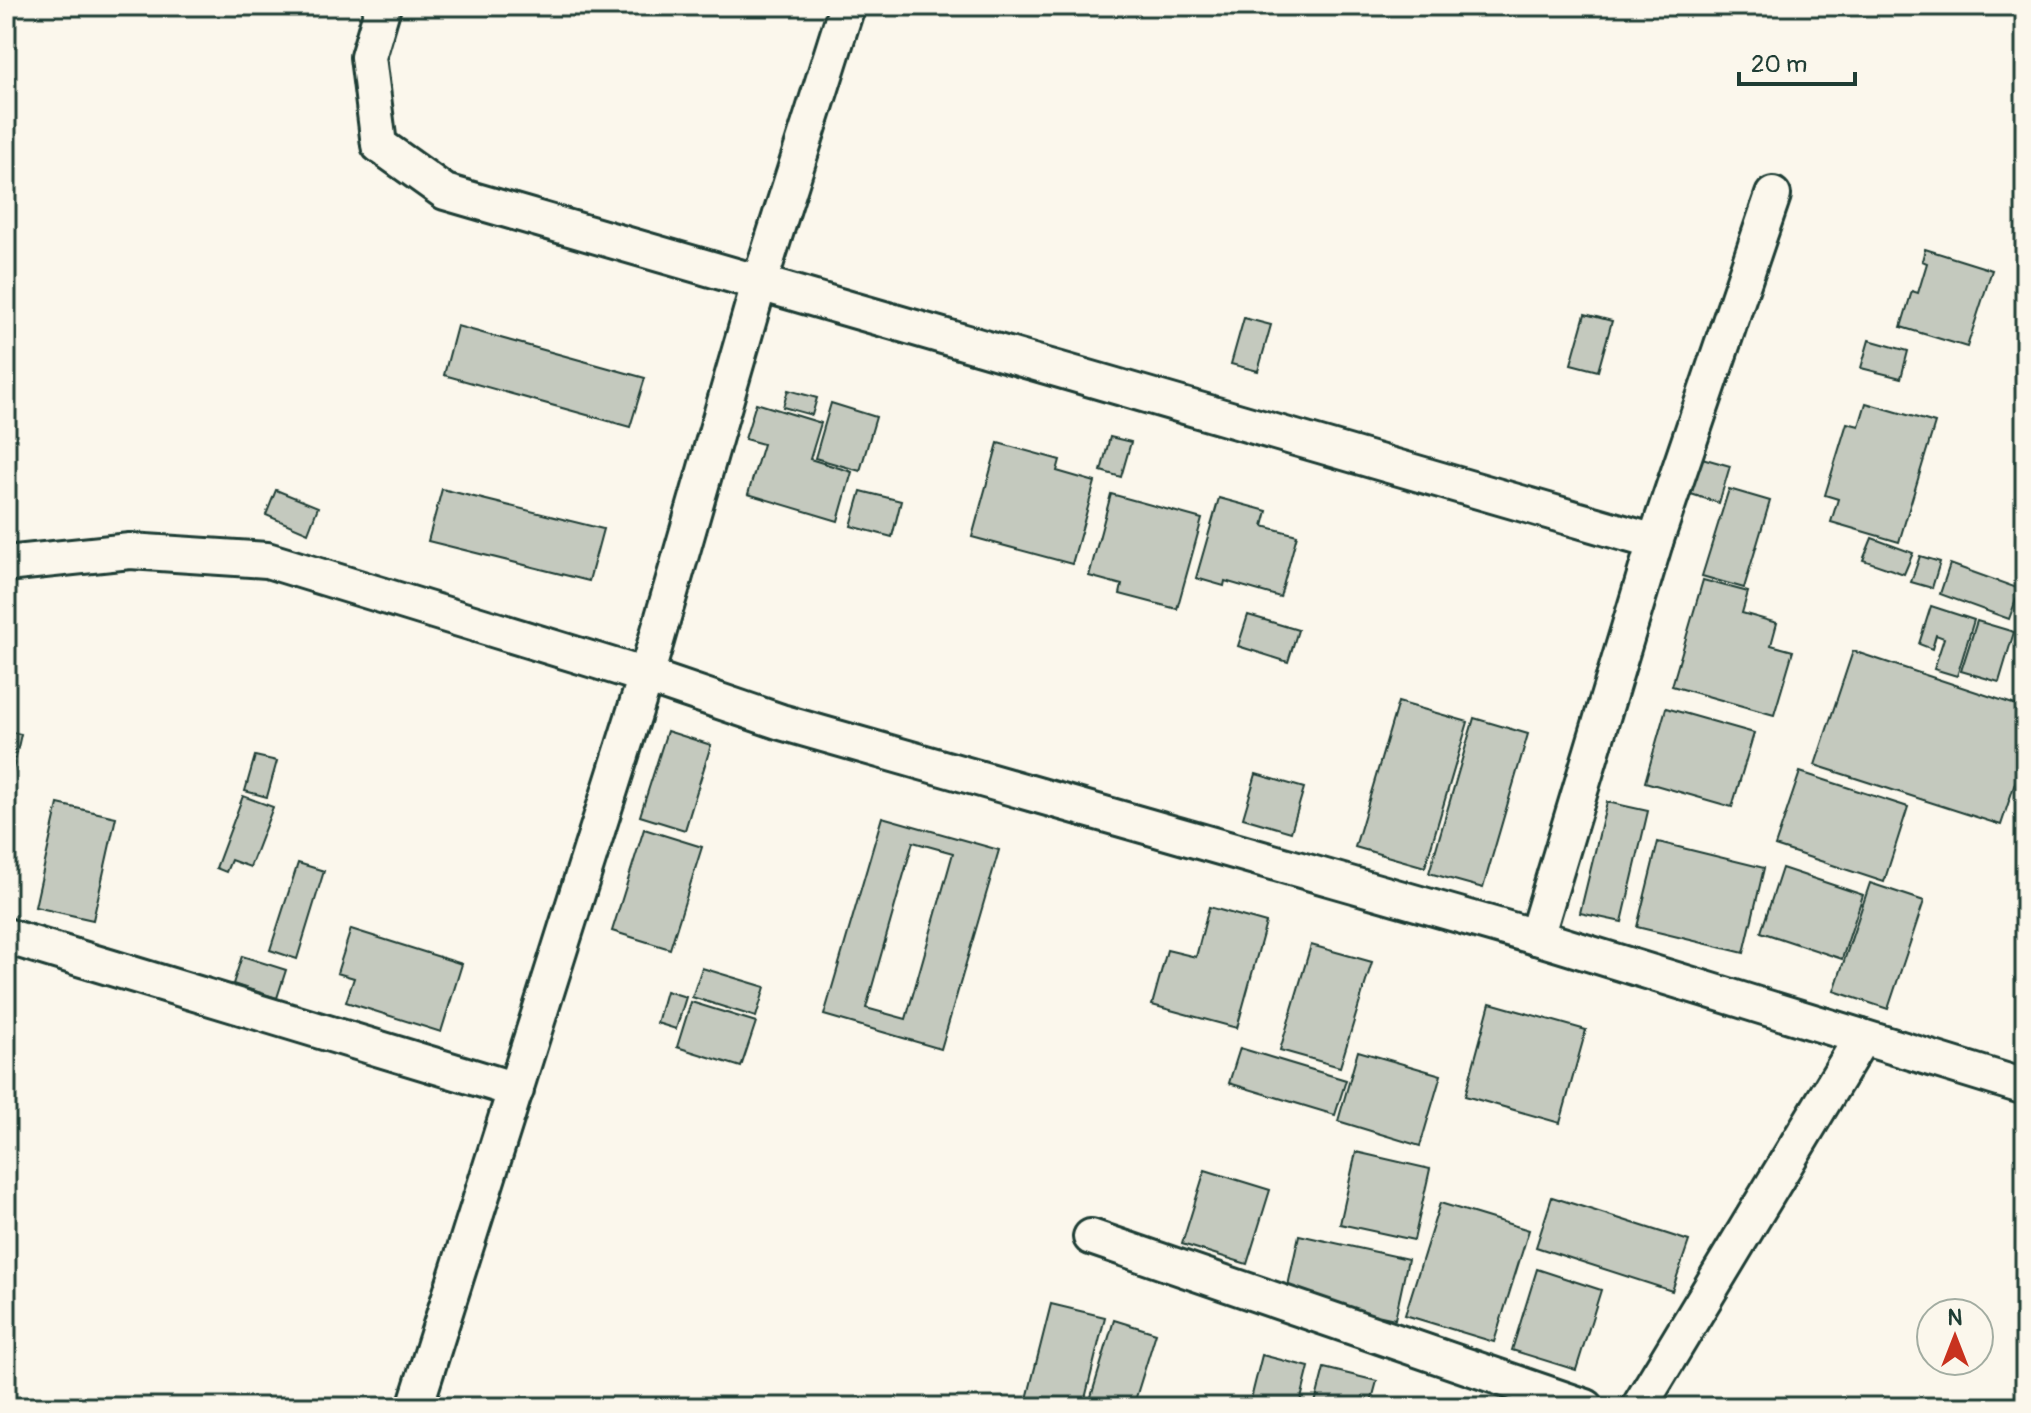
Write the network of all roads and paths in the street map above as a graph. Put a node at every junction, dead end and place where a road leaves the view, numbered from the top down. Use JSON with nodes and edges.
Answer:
{"nodes":[{"id":1,"x":383,"y":6,"type":"edge"},
{"id":2,"x":847,"y":6,"type":"edge"},
{"id":3,"x":1773,"y":195,"type":"dead end"},
{"id":4,"x":759,"y":284,"type":"junction"},
{"id":5,"x":1655,"y":542,"type":"junction"},
{"id":6,"x":6,"y":564,"type":"edge"},
{"id":7,"x":646,"y":676,"type":"junction"},
{"id":8,"x":6,"y":936,"type":"edge"},
{"id":9,"x":1536,"y":937,"type":"junction"},
{"id":10,"x":1862,"y":1037,"type":"junction"},
{"id":11,"x":2025,"y":1087,"type":"edge"},
{"id":12,"x":516,"y":1090,"type":"junction"},
{"id":13,"x":1091,"y":1237,"type":"dead end"},
{"id":14,"x":415,"y":1407,"type":"edge"},
{"id":15,"x":1586,"y":1407,"type":"edge"},
{"id":16,"x":1639,"y":1407,"type":"edge"}],
"edges":[{"from":1,"to":4,"type":"street"},
{"from":2,"to":4,"type":"street"},
{"from":3,"to":5,"type":"street"},
{"from":4,"to":5,"type":"street"},
{"from":4,"to":7,"type":"street"},
{"from":5,"to":9,"type":"street"},
{"from":6,"to":7,"type":"street"},
{"from":7,"to":9,"type":"street"},
{"from":7,"to":12,"type":"street"},
{"from":8,"to":12,"type":"street"},
{"from":9,"to":10,"type":"street"},
{"from":10,"to":11,"type":"street"},
{"from":10,"to":16,"type":"street"},
{"from":12,"to":14,"type":"street"},
{"from":13,"to":15,"type":"street"}]}
